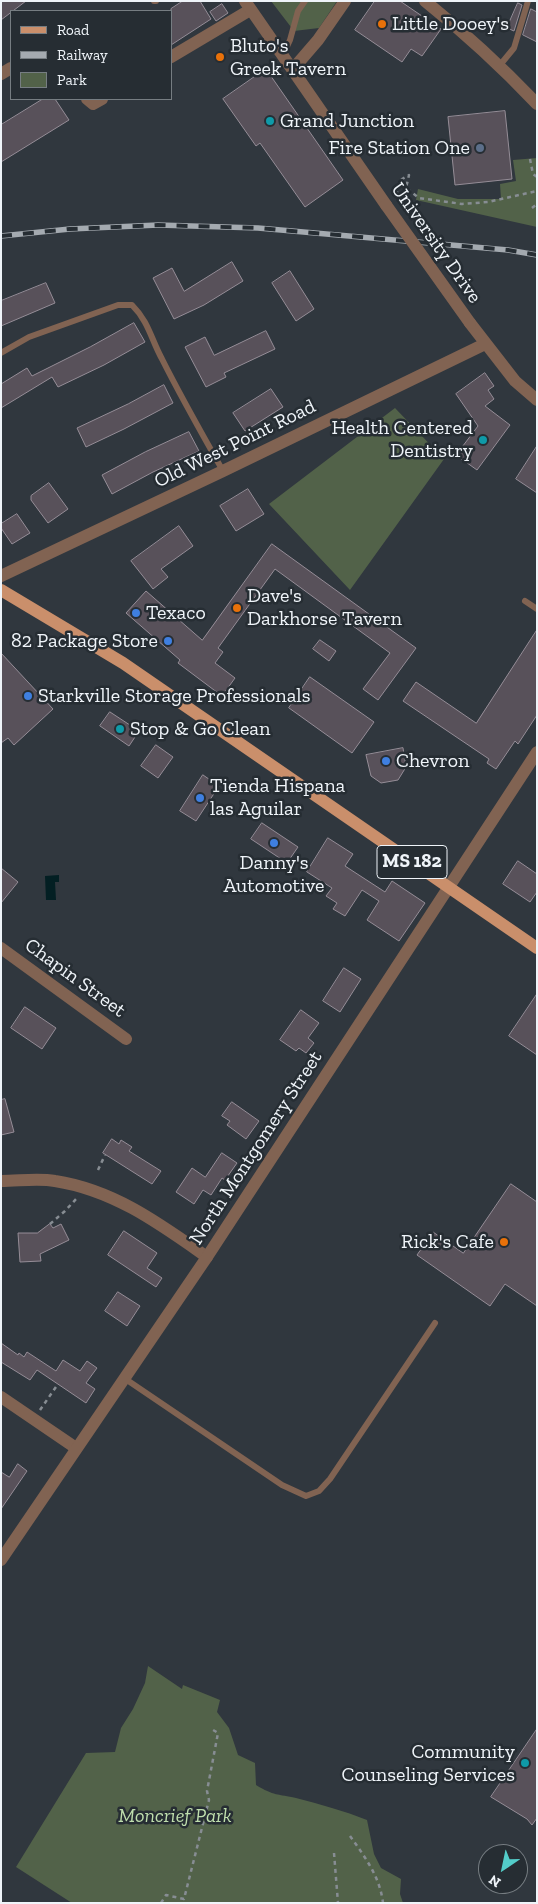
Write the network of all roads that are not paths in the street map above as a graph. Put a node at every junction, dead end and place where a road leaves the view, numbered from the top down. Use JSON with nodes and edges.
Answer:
{"nodes":[{"id":1,"x":305,"y":1,"type":"edge"},
{"id":2,"x":345,"y":1,"type":"edge"},
{"id":3,"x":425,"y":1,"type":"edge"},
{"id":4,"x":528,"y":1,"type":"edge"},
{"id":5,"x":248,"y":5,"type":"edge"},
{"id":6,"x":282,"y":55,"type":"junction"},
{"id":7,"x":172,"y":56,"type":"edge"},
{"id":8,"x":500,"y":65,"type":"junction"},
{"id":9,"x":293,"y":69,"type":"junction"},
{"id":10,"x":88,"y":100,"type":"edge"},
{"id":11,"x":100,"y":100,"type":"edge"},
{"id":12,"x":537,"y":104,"type":"edge"},
{"id":13,"x":485,"y":344,"type":"junction"},
{"id":14,"x":1,"y":353,"type":"edge"},
{"id":15,"x":537,"y":400,"type":"edge"},
{"id":16,"x":224,"y":471,"type":"junction"},
{"id":17,"x":1,"y":576,"type":"edge"},
{"id":18,"x":1,"y":590,"type":"edge"},
{"id":19,"x":525,"y":602,"type":"dead end"},
{"id":20,"x":537,"y":609,"type":"edge"},
{"id":21,"x":537,"y":752,"type":"edge"},
{"id":22,"x":449,"y":887,"type":"junction"},
{"id":23,"x":1,"y":948,"type":"edge"},
{"id":24,"x":537,"y":948,"type":"edge"},
{"id":25,"x":126,"y":1039,"type":"dead end"},
{"id":26,"x":1,"y":1181,"type":"edge"},
{"id":27,"x":207,"y":1257,"type":"junction"},
{"id":28,"x":435,"y":1323,"type":"dead end"},
{"id":29,"x":124,"y":1378,"type":"junction"},
{"id":30,"x":1,"y":1397,"type":"edge"},
{"id":31,"x":76,"y":1448,"type":"junction"},
{"id":32,"x":1,"y":1560,"type":"edge"}],
"edges":[{"from":1,"to":6,"type":"lane"},
{"from":2,"to":9,"type":"street"},
{"from":3,"to":8,"type":"street"},
{"from":4,"to":8,"type":"lane"},
{"from":5,"to":6,"type":"street","name":"University Drive"},
{"from":5,"to":7,"type":"street"},
{"from":6,"to":9,"type":"street","name":"University Drive"},
{"from":8,"to":12,"type":"street"},
{"from":9,"to":13,"type":"street","name":"University Drive","bridge":true},
{"from":10,"to":11,"type":"street"},
{"from":13,"to":15,"type":"street","name":"University Drive"},
{"from":13,"to":16,"type":"street","name":"Old West Point Road"},
{"from":14,"to":16,"type":"lane"},
{"from":16,"to":17,"type":"street","name":"Old West Point Road"},
{"from":18,"to":22,"type":"main road","number":"MS 182"},
{"from":19,"to":20,"type":"lane"},
{"from":21,"to":22,"type":"street","name":"North Montgomery Street"},
{"from":22,"to":24,"type":"main road","number":"MS 182"},
{"from":22,"to":27,"type":"street","name":"North Montgomery Street"},
{"from":23,"to":25,"type":"street","name":"Chapin Street"},
{"from":26,"to":27,"type":"street"},
{"from":27,"to":29,"type":"street","name":"North Montgomery Street"},
{"from":28,"to":29,"type":"lane"},
{"from":29,"to":31,"type":"street","name":"North Montgomery Street"},
{"from":30,"to":31,"type":"street"},
{"from":31,"to":32,"type":"street","name":"North Montgomery Street"}]}
